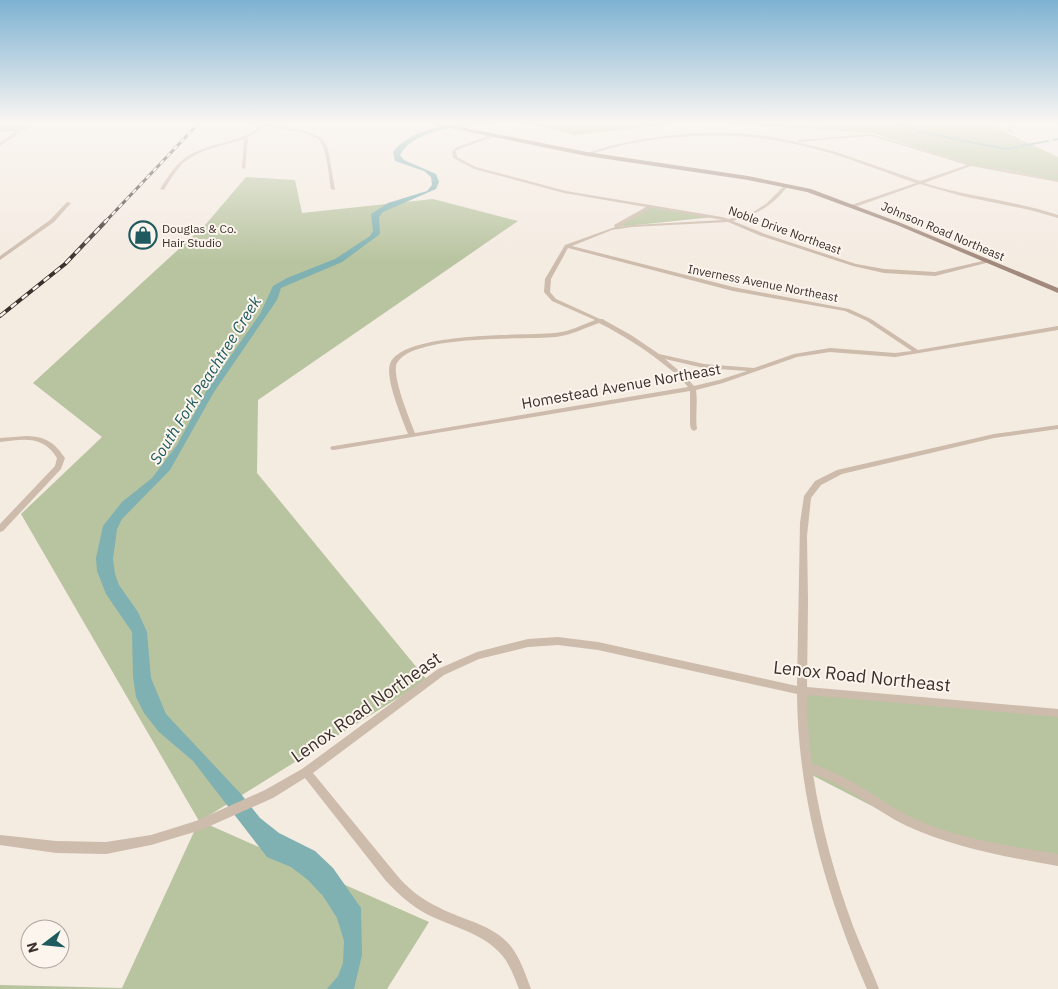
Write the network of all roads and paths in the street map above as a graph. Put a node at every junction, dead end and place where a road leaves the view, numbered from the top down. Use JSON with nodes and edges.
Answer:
{"nodes":[{"id":1,"x":177,"y":169,"type":"edge"},
{"id":2,"x":329,"y":169,"type":"edge"},
{"id":3,"x":479,"y":169,"type":"edge"},
{"id":4,"x":684,"y":169,"type":"edge"},
{"id":5,"x":877,"y":169,"type":"edge"},
{"id":6,"x":960,"y":169,"type":"edge"},
{"id":7,"x":994,"y":169,"type":"edge"},
{"id":8,"x":1058,"y":172,"type":"edge"},
{"id":9,"x":1015,"y":173,"type":"junction"},
{"id":10,"x":1058,"y":181,"type":"edge"},
{"id":11,"x":922,"y":184,"type":"junction"},
{"id":12,"x":786,"y":185,"type":"junction"},
{"id":13,"x":162,"y":189,"type":"dead end"},
{"id":14,"x":332,"y":189,"type":"dead end"},
{"id":15,"x":69,"y":203,"type":"dead end"},
{"id":16,"x":853,"y":206,"type":"junction"},
{"id":17,"x":649,"y":207,"type":"junction"},
{"id":18,"x":1058,"y":217,"type":"edge"},
{"id":19,"x":728,"y":221,"type":"junction"},
{"id":20,"x":611,"y":229,"type":"junction"},
{"id":21,"x":567,"y":246,"type":"junction"},
{"id":22,"x":0,"y":258,"type":"edge"},
{"id":23,"x":987,"y":262,"type":"junction"},
{"id":24,"x":1058,"y":292,"type":"edge"},
{"id":25,"x":601,"y":320,"type":"junction"},
{"id":26,"x":1058,"y":328,"type":"edge"},
{"id":27,"x":917,"y":352,"type":"junction"},
{"id":28,"x":658,"y":356,"type":"junction"},
{"id":29,"x":756,"y":368,"type":"junction"},
{"id":30,"x":692,"y":389,"type":"junction"},
{"id":31,"x":1058,"y":427,"type":"edge"},
{"id":32,"x":694,"y":429,"type":"dead end"},
{"id":33,"x":412,"y":435,"type":"junction"},
{"id":34,"x":0,"y":440,"type":"edge"},
{"id":35,"x":334,"y":448,"type":"dead end"},
{"id":36,"x":0,"y":529,"type":"edge"},
{"id":37,"x":802,"y":691,"type":"junction"},
{"id":38,"x":1058,"y":713,"type":"edge"},
{"id":39,"x":808,"y":768,"type":"junction"},
{"id":40,"x":306,"y":772,"type":"junction"},
{"id":41,"x":0,"y":840,"type":"edge"},
{"id":42,"x":1058,"y":860,"type":"edge"},
{"id":43,"x":525,"y":989,"type":"edge"},
{"id":44,"x":873,"y":989,"type":"edge"}],
"edges":[{"from":1,"to":13,"type":"street"},
{"from":2,"to":14,"type":"street"},
{"from":3,"to":17,"type":"street","name":"Noble Drive Northeast"},
{"from":4,"to":12,"type":"street","name":"Johnson Road Northeast"},
{"from":5,"to":11,"type":"street"},
{"from":6,"to":11,"type":"street"},
{"from":7,"to":9,"type":"street"},
{"from":8,"to":9,"type":"street"},
{"from":9,"to":10,"type":"street"},
{"from":11,"to":16,"type":"street"},
{"from":11,"to":18,"type":"street"},
{"from":12,"to":16,"type":"street","name":"Johnson Road Northeast"},
{"from":12,"to":19,"type":"street"},
{"from":15,"to":22,"type":"street"},
{"from":16,"to":23,"type":"street","name":"Johnson Road Northeast"},
{"from":17,"to":19,"type":"street","name":"Noble Drive Northeast"},
{"from":17,"to":20,"type":"street"},
{"from":19,"to":20,"type":"street"},
{"from":19,"to":23,"type":"street","name":"Noble Drive Northeast"},
{"from":20,"to":21,"type":"street"},
{"from":21,"to":25,"type":"street"},
{"from":21,"to":27,"type":"street","name":"Inverness Avenue Northeast"},
{"from":23,"to":24,"type":"street","name":"Johnson Road Northeast"},
{"from":25,"to":28,"type":"street"},
{"from":25,"to":33,"type":"street"},
{"from":26,"to":27,"type":"street","name":"Homestead Avenue Northeast"},
{"from":27,"to":29,"type":"street","name":"Homestead Avenue Northeast"},
{"from":28,"to":29,"type":"street"},
{"from":28,"to":30,"type":"street"},
{"from":29,"to":30,"type":"street","name":"Homestead Avenue Northeast"},
{"from":30,"to":32,"type":"street"},
{"from":30,"to":33,"type":"street","name":"Homestead Avenue Northeast"},
{"from":31,"to":37,"type":"street"},
{"from":33,"to":35,"type":"street","name":"Homestead Avenue Northeast"},
{"from":34,"to":36,"type":"street"},
{"from":37,"to":38,"type":"street","name":"Lenox Road Northeast"},
{"from":37,"to":39,"type":"street"},
{"from":37,"to":40,"type":"street","name":"Lenox Road Northeast"},
{"from":39,"to":42,"type":"street"},
{"from":39,"to":44,"type":"street"},
{"from":40,"to":41,"type":"street","name":"Lenox Road Northeast"},
{"from":40,"to":43,"type":"street"}]}
